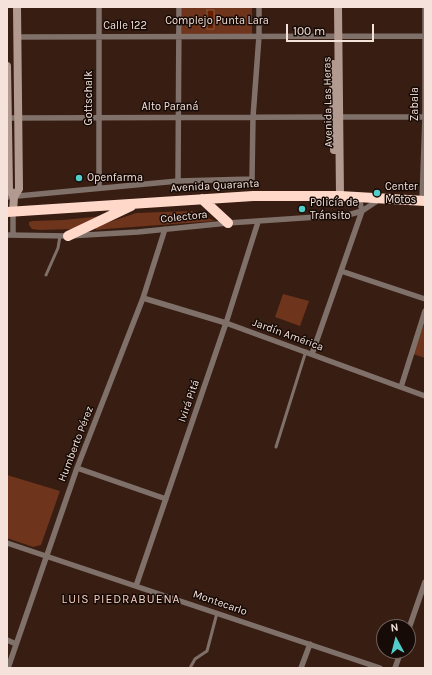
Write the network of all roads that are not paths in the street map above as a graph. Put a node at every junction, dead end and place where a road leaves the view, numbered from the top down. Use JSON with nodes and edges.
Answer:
{"nodes":[{"id":1,"x":17,"y":7,"type":"edge"},
{"id":2,"x":99,"y":7,"type":"edge"},
{"id":3,"x":179,"y":7,"type":"edge"},
{"id":4,"x":259,"y":7,"type":"edge"},
{"id":5,"x":333,"y":7,"type":"edge"},
{"id":6,"x":338,"y":7,"type":"edge"},
{"id":7,"x":425,"y":7,"type":"edge"},
{"id":8,"x":99,"y":36,"type":"junction"},
{"id":9,"x":179,"y":36,"type":"junction"},
{"id":10,"x":259,"y":36,"type":"junction"},
{"id":11,"x":335,"y":36,"type":"junction"},
{"id":12,"x":425,"y":36,"type":"edge"},
{"id":13,"x":18,"y":37,"type":"junction"},
{"id":14,"x":7,"y":66,"type":"edge"},
{"id":15,"x":99,"y":117,"type":"junction"},
{"id":16,"x":179,"y":117,"type":"junction"},
{"id":17,"x":253,"y":117,"type":"junction"},
{"id":18,"x":337,"y":117,"type":"junction"},
{"id":19,"x":425,"y":117,"type":"edge"},
{"id":20,"x":8,"y":118,"type":"edge"},
{"id":21,"x":19,"y":118,"type":"junction"},
{"id":22,"x":178,"y":181,"type":"junction"},
{"id":23,"x":99,"y":188,"type":"junction"},
{"id":24,"x":338,"y":196,"type":"junction"},
{"id":25,"x":10,"y":197,"type":"edge"},
{"id":26,"x":358,"y":198,"type":"junction"},
{"id":27,"x":202,"y":199,"type":"junction"},
{"id":28,"x":381,"y":199,"type":"junction"},
{"id":29,"x":424,"y":201,"type":"edge"},
{"id":30,"x":135,"y":204,"type":"junction"},
{"id":31,"x":362,"y":211,"type":"junction"},
{"id":32,"x":10,"y":212,"type":"edge"},
{"id":33,"x":258,"y":222,"type":"junction"},
{"id":34,"x":228,"y":223,"type":"junction"},
{"id":35,"x":165,"y":229,"type":"junction"},
{"id":36,"x":10,"y":235,"type":"edge"},
{"id":37,"x":64,"y":236,"type":"junction"},
{"id":38,"x":340,"y":271,"type":"junction"},
{"id":39,"x":46,"y":275,"type":"dead end"},
{"id":40,"x":143,"y":298,"type":"junction"},
{"id":41,"x":425,"y":299,"type":"edge"},
{"id":42,"x":425,"y":311,"type":"edge"},
{"id":43,"x":226,"y":323,"type":"junction"},
{"id":44,"x":306,"y":351,"type":"junction"},
{"id":45,"x":312,"y":354,"type":"junction"},
{"id":46,"x":401,"y":387,"type":"junction"},
{"id":47,"x":425,"y":396,"type":"edge"},
{"id":48,"x":276,"y":447,"type":"dead end"},
{"id":49,"x":77,"y":468,"type":"junction"},
{"id":50,"x":166,"y":499,"type":"junction"},
{"id":51,"x":7,"y":543,"type":"edge"},
{"id":52,"x":47,"y":556,"type":"junction"},
{"id":53,"x":136,"y":586,"type":"junction"},
{"id":54,"x":424,"y":586,"type":"edge"},
{"id":55,"x":218,"y":613,"type":"junction"},
{"id":56,"x":412,"y":619,"type":"edge"},
{"id":57,"x":7,"y":640,"type":"edge"},
{"id":58,"x":16,"y":644,"type":"junction"},
{"id":59,"x":310,"y":644,"type":"junction"},
{"id":60,"x":8,"y":668,"type":"edge"},
{"id":61,"x":190,"y":668,"type":"edge"},
{"id":62,"x":301,"y":668,"type":"edge"},
{"id":63,"x":380,"y":668,"type":"edge"}],
"edges":[{"from":1,"to":13,"type":"main road"},
{"from":2,"to":8,"type":"street","name":"Gottschalk"},
{"from":3,"to":9,"type":"street"},
{"from":4,"to":10,"type":"street"},
{"from":5,"to":11,"type":"main road","name":"Avenida Las Heras"},
{"from":6,"to":11,"type":"main road","name":"Avenida Las Heras"},
{"from":7,"to":12,"type":"street","name":"Zabala"},
{"from":8,"to":9,"type":"street","name":"Calle 122"},
{"from":8,"to":13,"type":"street","name":"Calle 122"},
{"from":8,"to":15,"type":"street","name":"Gottschalk"},
{"from":9,"to":10,"type":"street","name":"Calle 122"},
{"from":9,"to":16,"type":"street"},
{"from":10,"to":11,"type":"street","name":"Calle 122"},
{"from":10,"to":17,"type":"street"},
{"from":11,"to":12,"type":"street","name":"Calle 122"},
{"from":11,"to":18,"type":"main road","name":"Avenida Las Heras"},
{"from":12,"to":19,"type":"street","name":"Zabala"},
{"from":13,"to":21,"type":"main road"},
{"from":14,"to":20,"type":"main road"},
{"from":15,"to":16,"type":"street","name":"Alto Paraná"},
{"from":15,"to":21,"type":"street","name":"Alto Paraná"},
{"from":15,"to":23,"type":"street","name":"Gottschalk"},
{"from":16,"to":17,"type":"street","name":"Alto Paraná"},
{"from":16,"to":22,"type":"street"},
{"from":17,"to":18,"type":"street","name":"Alto Paraná"},
{"from":17,"to":22,"type":"street"},
{"from":18,"to":19,"type":"street","name":"Alto Paraná"},
{"from":18,"to":24,"type":"main road","name":"Avenida Las Heras"},
{"from":19,"to":29,"type":"street","name":"Zabala"},
{"from":20,"to":21,"type":"street","name":"Alto Paraná"},
{"from":20,"to":25,"type":"main road"},
{"from":21,"to":25,"type":"main road"},
{"from":22,"to":23,"type":"street"},
{"from":23,"to":25,"type":"street"},
{"from":24,"to":26,"type":"highway","name":"Avenida Quaranta"},
{"from":24,"to":27,"type":"highway","name":"Avenida Quaranta"},
{"from":25,"to":32,"type":"main road"},
{"from":26,"to":28,"type":"highway","name":"Avenida Quaranta"},
{"from":26,"to":31,"type":"street"},
{"from":27,"to":30,"type":"highway","name":"Avenida Quaranta"},
{"from":27,"to":34,"type":"highway"},
{"from":28,"to":29,"type":"highway","name":"Avenida Quaranta"},
{"from":28,"to":31,"type":"street","name":"Colectora"},
{"from":30,"to":32,"type":"highway","name":"Avenida Quaranta"},
{"from":30,"to":37,"type":"highway"},
{"from":31,"to":33,"type":"street","name":"Colectora"},
{"from":31,"to":38,"type":"street"},
{"from":32,"to":36,"type":"street"},
{"from":33,"to":34,"type":"street","name":"Colectora"},
{"from":33,"to":43,"type":"street","name":"Ivirá Pitá"},
{"from":34,"to":35,"type":"street","name":"Colectora"},
{"from":35,"to":37,"type":"street","name":"Colectora"},
{"from":35,"to":40,"type":"street","name":"Humberto Pérez"},
{"from":36,"to":37,"type":"street","name":"Colectora"},
{"from":37,"to":39,"type":"lane"},
{"from":38,"to":41,"type":"street"},
{"from":38,"to":45,"type":"street"},
{"from":40,"to":43,"type":"street","name":"Jardín América"},
{"from":40,"to":49,"type":"street","name":"Humberto Pérez"},
{"from":42,"to":46,"type":"street"},
{"from":43,"to":44,"type":"street","name":"Jardín América"},
{"from":43,"to":50,"type":"street","name":"Ivirá Pitá"},
{"from":44,"to":45,"type":"street","name":"Jardín América"},
{"from":44,"to":48,"type":"lane"},
{"from":45,"to":46,"type":"street","name":"Jardín América"},
{"from":46,"to":47,"type":"street","name":"Jardín América"},
{"from":49,"to":50,"type":"street"},
{"from":49,"to":52,"type":"street","name":"Humberto Pérez"},
{"from":50,"to":53,"type":"street","name":"Ivirá Pitá"},
{"from":51,"to":52,"type":"street","name":"Montecarlo"},
{"from":52,"to":53,"type":"street","name":"Montecarlo"},
{"from":52,"to":58,"type":"street","name":"Humberto Pérez"},
{"from":53,"to":55,"type":"street","name":"Montecarlo"},
{"from":54,"to":56,"type":"street"},
{"from":55,"to":59,"type":"street","name":"Montecarlo"},
{"from":55,"to":61,"type":"lane"},
{"from":57,"to":58,"type":"street"},
{"from":58,"to":60,"type":"street","name":"Humberto Pérez"},
{"from":59,"to":62,"type":"street"},
{"from":59,"to":63,"type":"street","name":"Montecarlo"}]}
